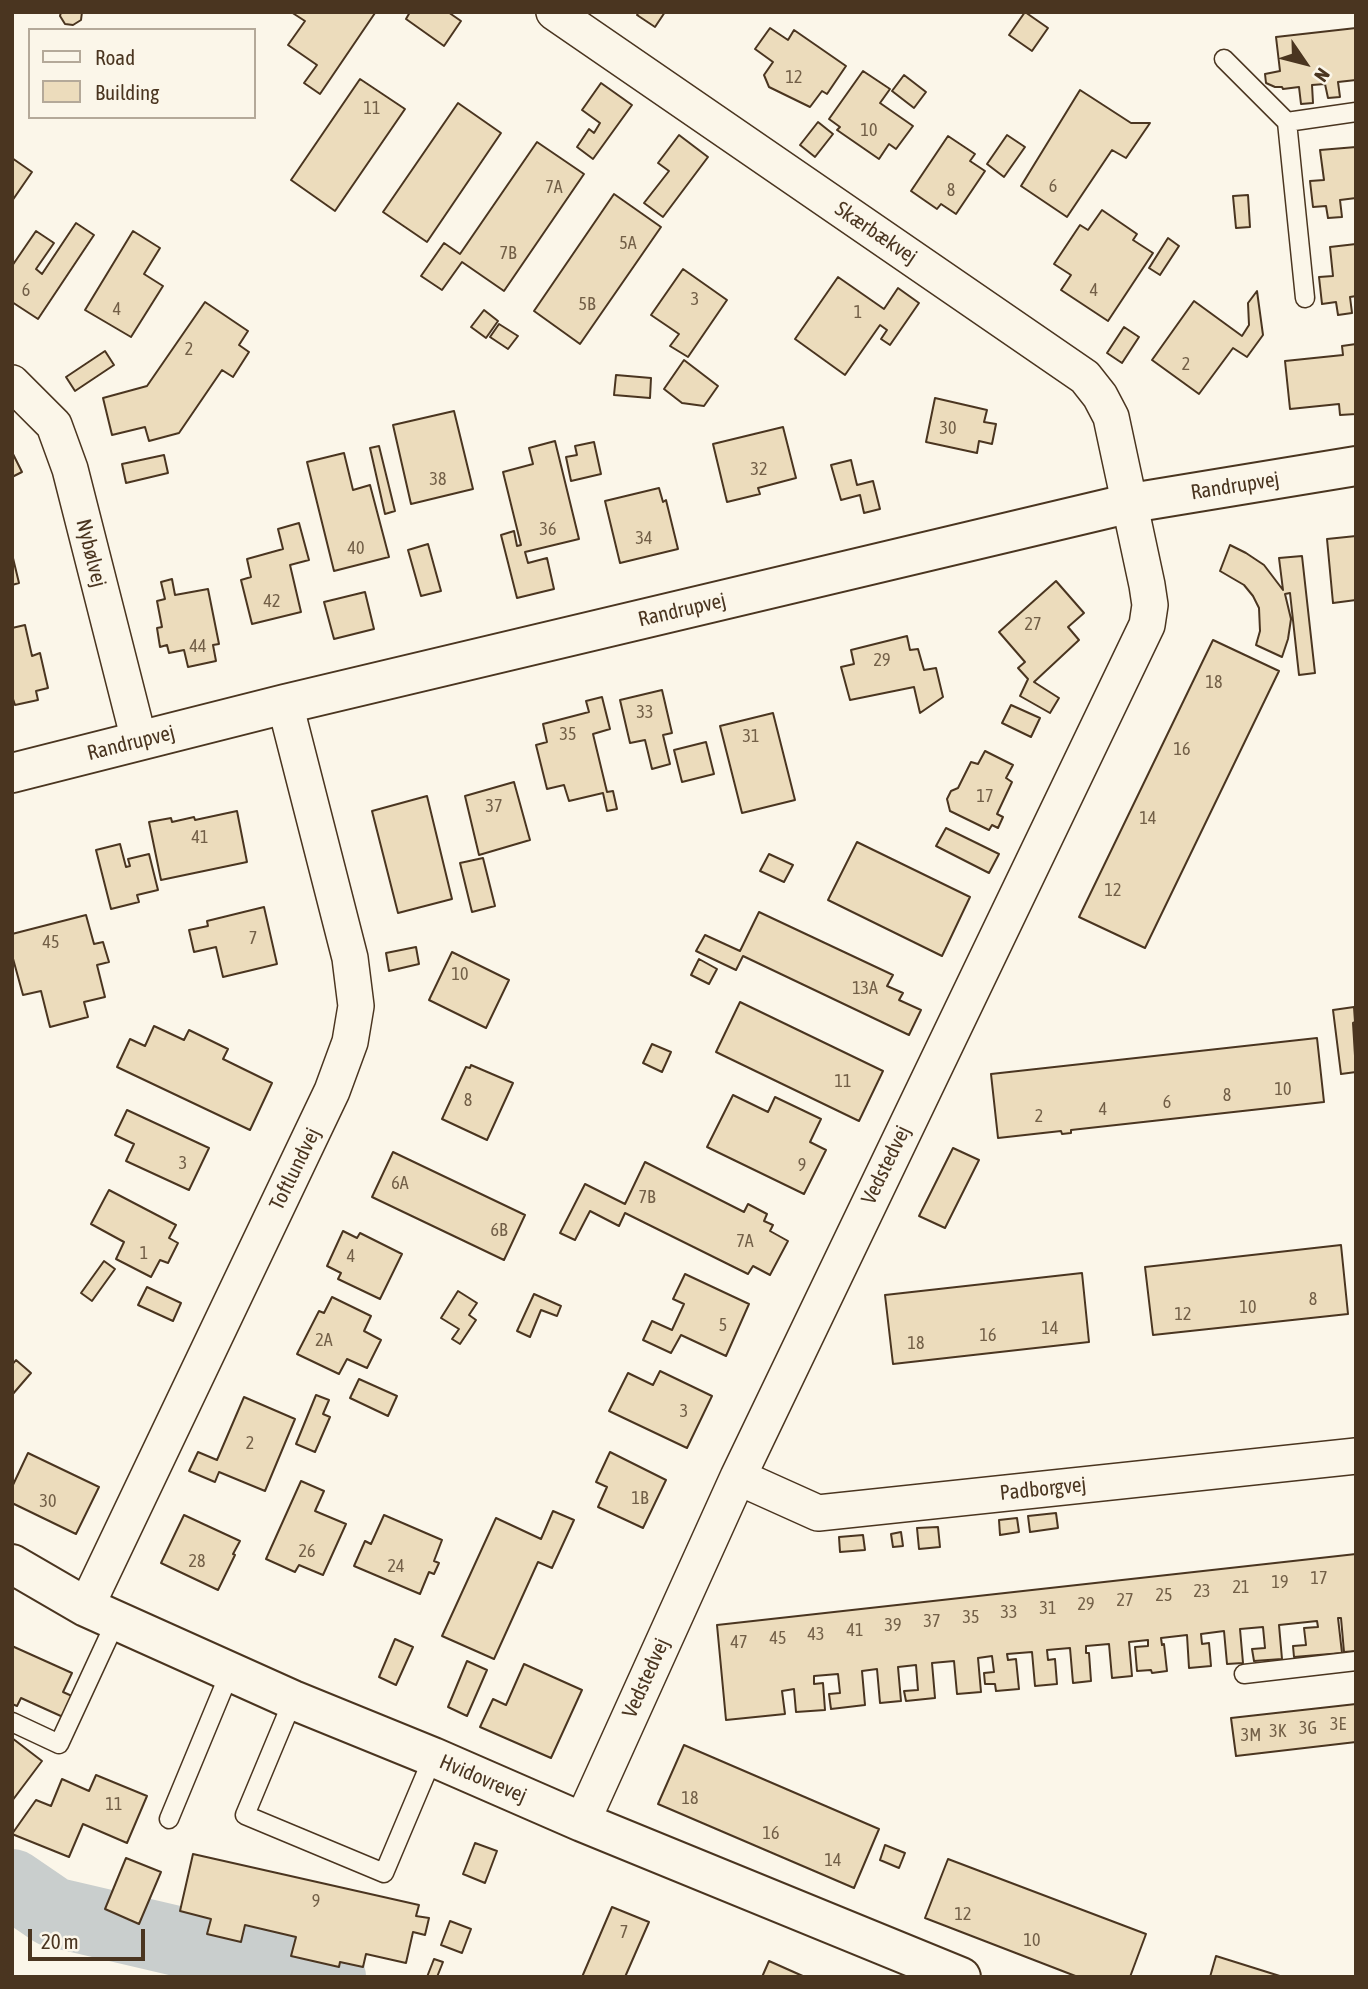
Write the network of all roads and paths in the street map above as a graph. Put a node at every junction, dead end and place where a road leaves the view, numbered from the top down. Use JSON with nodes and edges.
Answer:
{"nodes":[{"id":1,"x":554,"y":12,"type":"edge"},
{"id":2,"x":1224,"y":59,"type":"dead end"},
{"id":3,"x":1356,"y":112,"type":"edge"},
{"id":4,"x":1287,"y":122,"type":"junction"},
{"id":5,"x":1305,"y":298,"type":"dead end"},
{"id":6,"x":12,"y":383,"type":"edge"},
{"id":7,"x":1356,"y":466,"type":"edge"},
{"id":8,"x":1131,"y":503,"type":"junction"},
{"id":9,"x":285,"y":704,"type":"junction"},
{"id":10,"x":139,"y":740,"type":"junction"},
{"id":11,"x":12,"y":773,"type":"edge"},
{"id":12,"x":1356,"y":1456,"type":"edge"},
{"id":13,"x":738,"y":1477,"type":"junction"},
{"id":14,"x":12,"y":1564,"type":"edge"},
{"id":15,"x":101,"y":1614,"type":"junction"},
{"id":16,"x":1356,"y":1661,"type":"edge"},
{"id":17,"x":230,"y":1672,"type":"junction"},
{"id":18,"x":1244,"y":1674,"type":"dead end"},
{"id":19,"x":293,"y":1700,"type":"junction"},
{"id":20,"x":12,"y":1722,"type":"edge"},
{"id":21,"x":433,"y":1757,"type":"junction"},
{"id":22,"x":169,"y":1819,"type":"dead end"},
{"id":23,"x":582,"y":1822,"type":"junction"},
{"id":24,"x":961,"y":1977,"type":"edge"}],
"edges":[{"from":1,"to":8,"type":"street","name":"Skærbækvej"},
{"from":2,"to":4,"type":"lane"},
{"from":3,"to":4,"type":"lane"},
{"from":4,"to":5,"type":"lane"},
{"from":6,"to":10,"type":"street","name":"Nybølvej"},
{"from":7,"to":8,"type":"street","name":"Randrupvej"},
{"from":8,"to":9,"type":"street","name":"Randrupvej"},
{"from":8,"to":13,"type":"street","name":"Vedstedvej"},
{"from":9,"to":10,"type":"street","name":"Randrupvej"},
{"from":9,"to":15,"type":"street","name":"Toftlundvej"},
{"from":10,"to":11,"type":"street","name":"Randrupvej"},
{"from":12,"to":13,"type":"street","name":"Padborgvej"},
{"from":13,"to":23,"type":"street","name":"Vedstedvej"},
{"from":14,"to":15,"type":"street","name":"Hvidovrevej"},
{"from":15,"to":17,"type":"street","name":"Hvidovrevej"},
{"from":15,"to":20,"type":"lane"},
{"from":16,"to":18,"type":"lane"},
{"from":17,"to":19,"type":"street","name":"Hvidovrevej"},
{"from":17,"to":22,"type":"lane"},
{"from":19,"to":21,"type":"street","name":"Hvidovrevej"},
{"from":19,"to":21,"type":"lane"},
{"from":21,"to":23,"type":"street","name":"Hvidovrevej"},
{"from":23,"to":24,"type":"street","name":"Hvidovrevej"}]}
